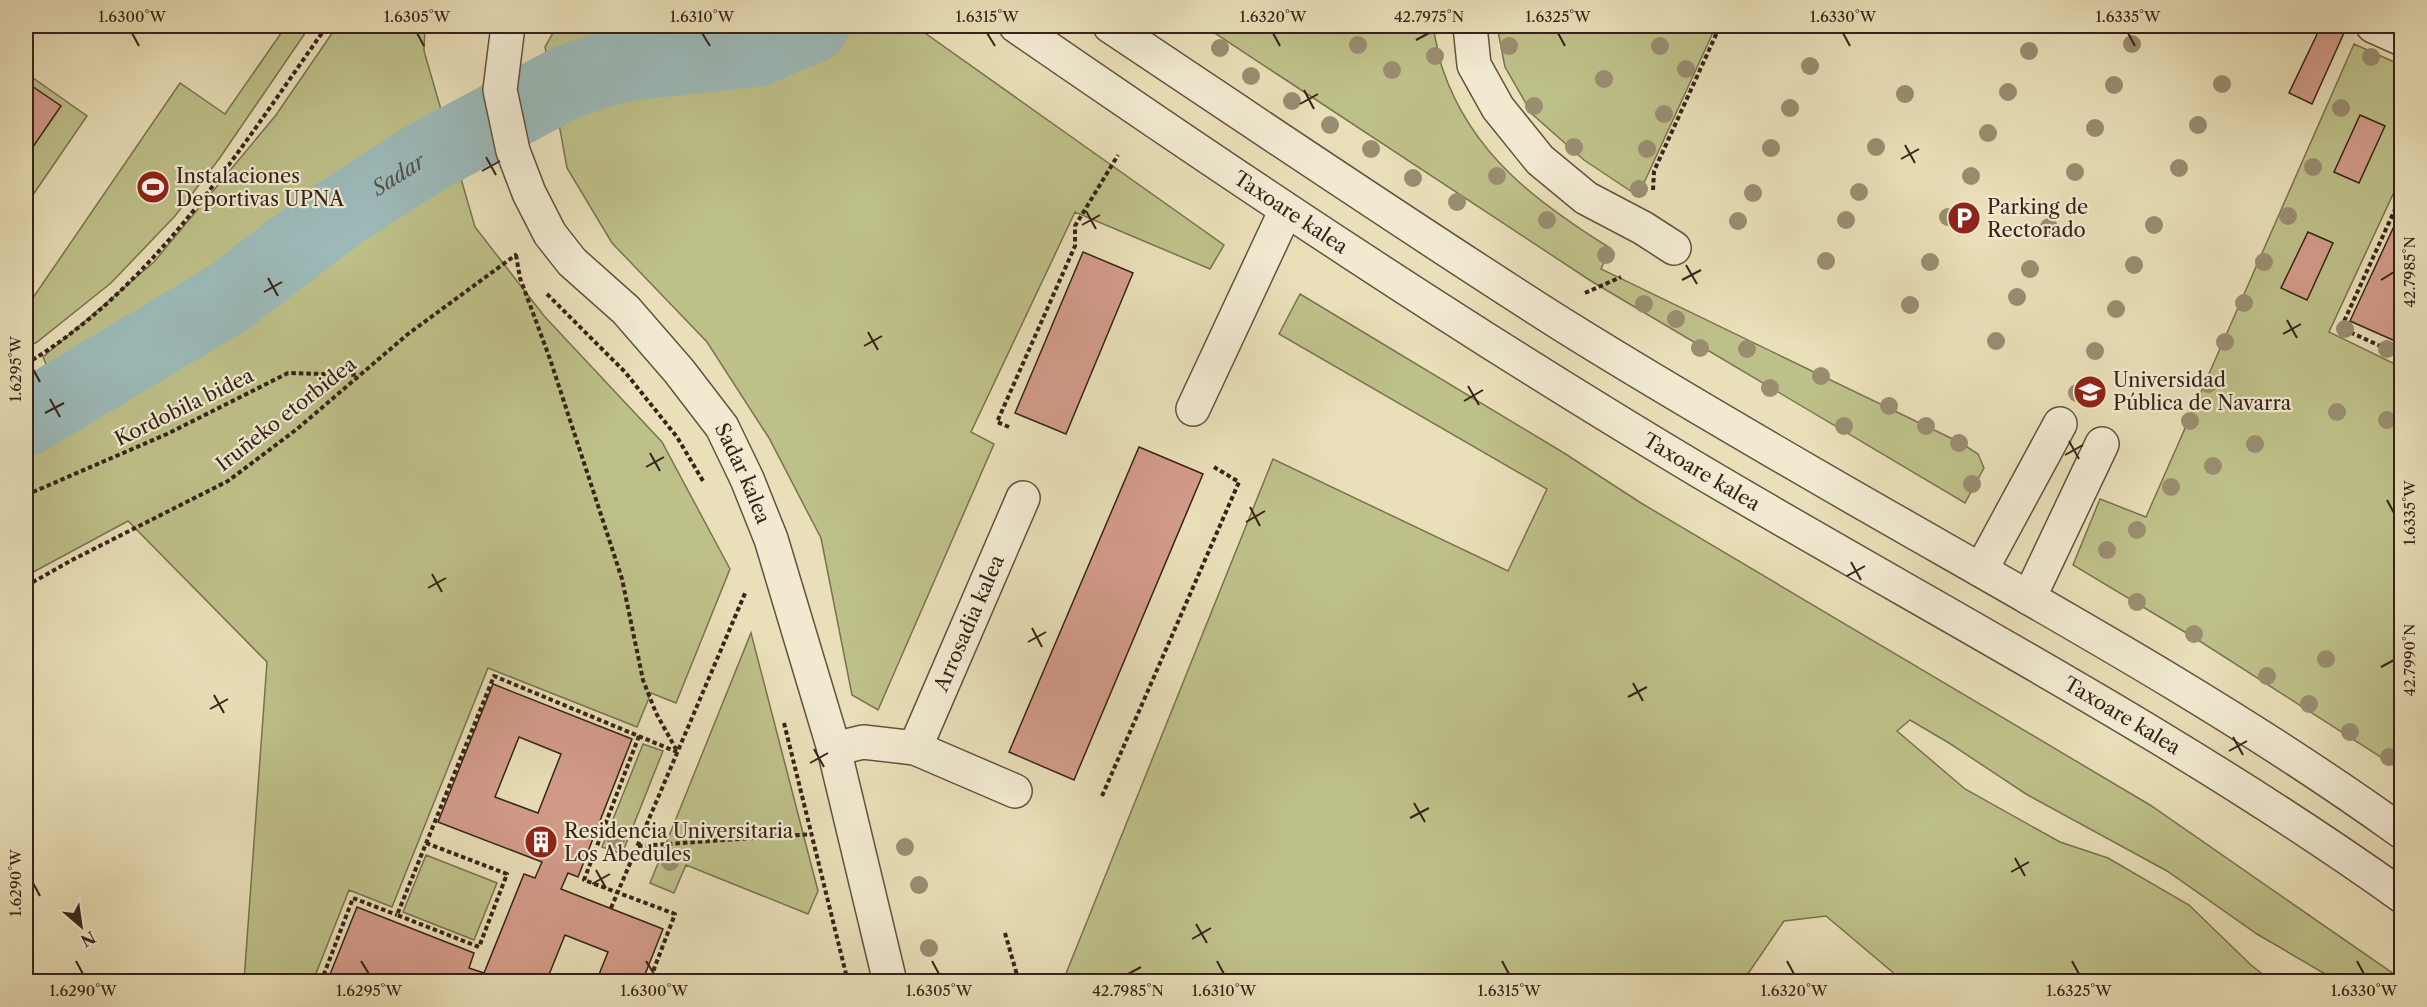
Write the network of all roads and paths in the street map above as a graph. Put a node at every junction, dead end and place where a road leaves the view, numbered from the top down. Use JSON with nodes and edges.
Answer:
{"nodes":[{"id":1,"x":327,"y":26,"type":"edge"},
{"id":2,"x":508,"y":26,"type":"edge"},
{"id":3,"x":1016,"y":26,"type":"edge"},
{"id":4,"x":1110,"y":26,"type":"edge"},
{"id":5,"x":1470,"y":26,"type":"edge"},
{"id":6,"x":1720,"y":26,"type":"edge"},
{"id":7,"x":2373,"y":26,"type":"edge"},
{"id":8,"x":2402,"y":39,"type":"edge"},
{"id":9,"x":1118,"y":155,"type":"dead end"},
{"id":10,"x":2402,"y":194,"type":"edge"},
{"id":11,"x":1653,"y":199,"type":"dead end"},
{"id":12,"x":1286,"y":210,"type":"junction"},
{"id":13,"x":1674,"y":248,"type":"dead end"},
{"id":14,"x":516,"y":254,"type":"junction"},
{"id":15,"x":523,"y":264,"type":"dead end"},
{"id":16,"x":1621,"y":277,"type":"dead end"},
{"id":17,"x":543,"y":290,"type":"dead end"},
{"id":18,"x":1585,"y":293,"type":"dead end"},
{"id":19,"x":2402,"y":356,"type":"edge"},
{"id":20,"x":26,"y":364,"type":"edge"},
{"id":21,"x":360,"y":375,"type":"junction"},
{"id":22,"x":1193,"y":410,"type":"dead end"},
{"id":23,"x":2060,"y":424,"type":"dead end"},
{"id":24,"x":1009,"y":428,"type":"dead end"},
{"id":25,"x":2102,"y":444,"type":"dead end"},
{"id":26,"x":1214,"y":467,"type":"dead end"},
{"id":27,"x":707,"y":488,"type":"dead end"},
{"id":28,"x":26,"y":495,"type":"edge"},
{"id":29,"x":1023,"y":498,"type":"dead end"},
{"id":30,"x":1981,"y":570,"type":"junction"},
{"id":31,"x":26,"y":586,"type":"edge"},
{"id":32,"x":751,"y":597,"type":"dead end"},
{"id":33,"x":2029,"y":598,"type":"junction"},
{"id":34,"x":783,"y":721,"type":"dead end"},
{"id":35,"x":639,"y":736,"type":"junction"},
{"id":36,"x":915,"y":747,"type":"junction"},
{"id":37,"x":834,"y":749,"type":"junction"},
{"id":38,"x":677,"y":752,"type":"junction"},
{"id":39,"x":1015,"y":791,"type":"dead end"},
{"id":40,"x":1102,"y":796,"type":"dead end"},
{"id":41,"x":2402,"y":832,"type":"edge"},
{"id":42,"x":823,"y":834,"type":"dead end"},
{"id":43,"x":811,"y":835,"type":"junction"},
{"id":44,"x":426,"y":843,"type":"junction"},
{"id":45,"x":637,"y":846,"type":"junction"},
{"id":46,"x":618,"y":892,"type":"junction"},
{"id":47,"x":2402,"y":896,"type":"edge"},
{"id":48,"x":611,"y":908,"type":"dead end"},
{"id":49,"x":397,"y":915,"type":"junction"},
{"id":50,"x":1005,"y":933,"type":"dead end"},
{"id":51,"x":321,"y":981,"type":"edge"},
{"id":52,"x":649,"y":981,"type":"edge"},
{"id":53,"x":848,"y":981,"type":"edge"},
{"id":54,"x":890,"y":981,"type":"edge"},
{"id":55,"x":1019,"y":981,"type":"edge"}],
"edges":[{"from":1,"to":20,"type":"path"},
{"from":2,"to":37,"type":"street","name":"Sadar kalea"},
{"from":3,"to":12,"type":"street","name":"Taxoare kalea"},
{"from":4,"to":30,"type":"street"},
{"from":5,"to":13,"type":"street"},
{"from":6,"to":11,"type":"path"},
{"from":7,"to":8,"type":"street"},
{"from":9,"to":24,"type":"path"},
{"from":10,"to":19,"type":"path"},
{"from":12,"to":22,"type":"street"},
{"from":12,"to":47,"type":"street","name":"Taxoare kalea"},
{"from":14,"to":15,"type":"path"},
{"from":14,"to":21,"type":"path","name":"Iruñeko etorbidea"},
{"from":14,"to":38,"type":"path"},
{"from":16,"to":18,"type":"path"},
{"from":17,"to":27,"type":"path","name":"Sadar kalea"},
{"from":21,"to":28,"type":"path","name":"Kordobila bidea"},
{"from":21,"to":31,"type":"path","name":"Iruñeko etorbidea"},
{"from":23,"to":30,"type":"street"},
{"from":25,"to":33,"type":"street"},
{"from":26,"to":40,"type":"path"},
{"from":29,"to":36,"type":"street","name":"Arrosadia kalea"},
{"from":30,"to":33,"type":"street"},
{"from":32,"to":38,"type":"path"},
{"from":33,"to":41,"type":"street"},
{"from":34,"to":43,"type":"path"},
{"from":35,"to":38,"type":"path"},
{"from":35,"to":44,"type":"path"},
{"from":35,"to":46,"type":"path"},
{"from":36,"to":37,"type":"street"},
{"from":36,"to":39,"type":"street"},
{"from":37,"to":54,"type":"street","name":"Sadar kalea"},
{"from":38,"to":45,"type":"path"},
{"from":42,"to":43,"type":"path"},
{"from":43,"to":45,"type":"path"},
{"from":43,"to":53,"type":"path"},
{"from":44,"to":49,"type":"path"},
{"from":44,"to":49,"type":"path"},
{"from":45,"to":46,"type":"path"},
{"from":46,"to":48,"type":"path"},
{"from":46,"to":52,"type":"path"},
{"from":49,"to":51,"type":"path"},
{"from":50,"to":55,"type":"path"}]}
